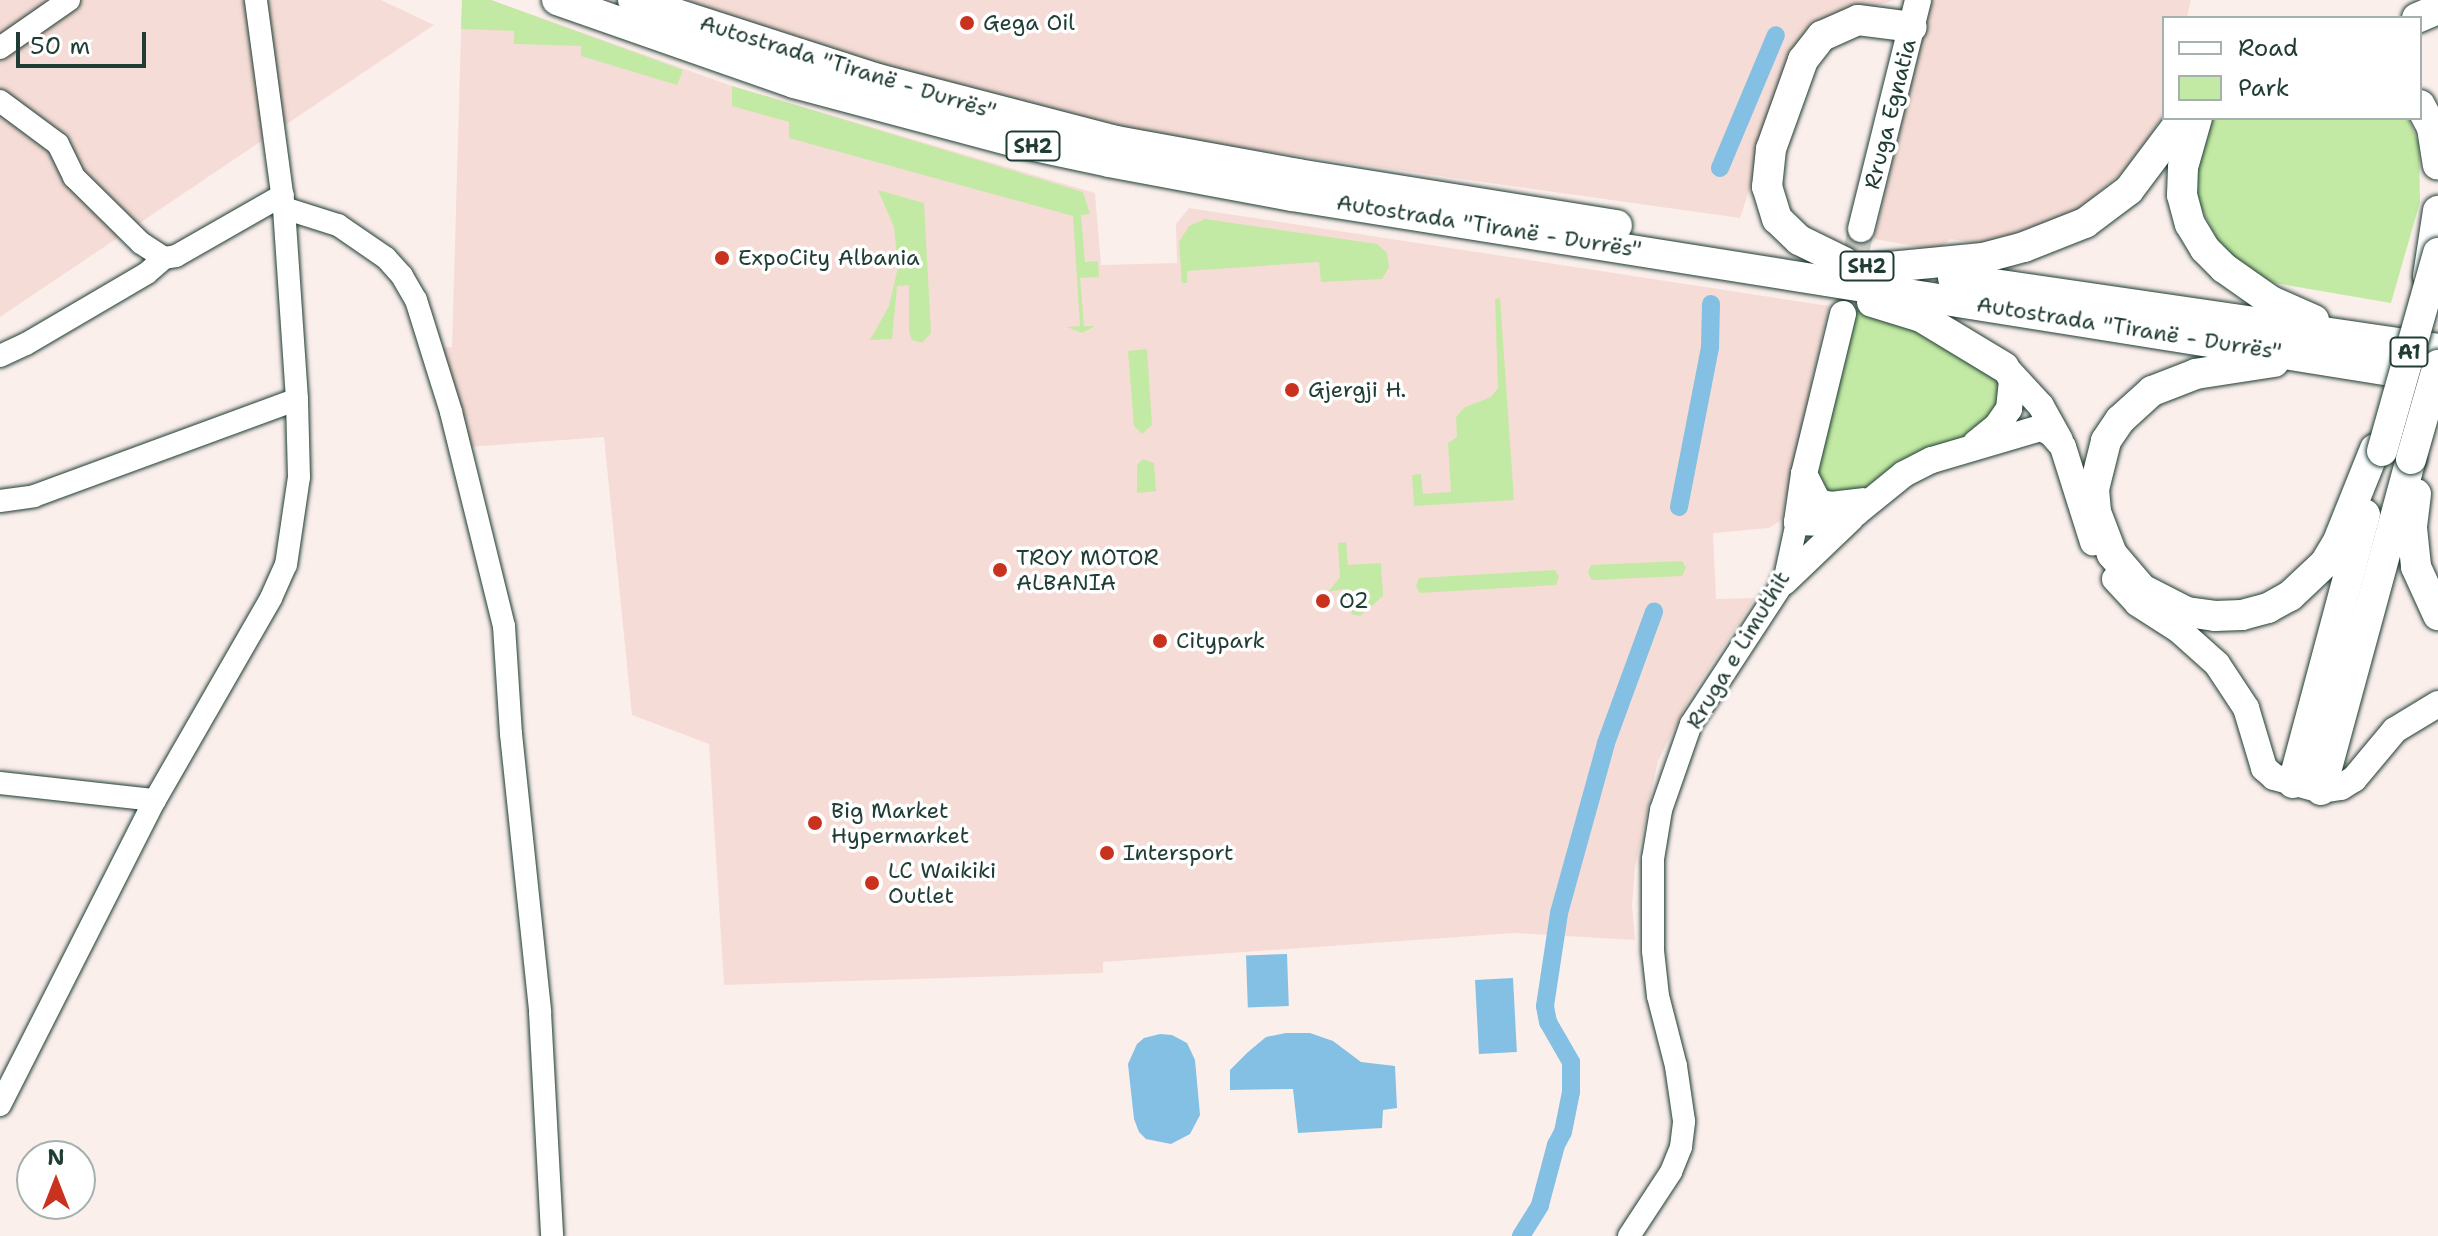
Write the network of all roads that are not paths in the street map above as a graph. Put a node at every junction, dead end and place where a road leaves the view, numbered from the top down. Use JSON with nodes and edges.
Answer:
{"nodes":[{"id":1,"x":69,"y":0,"type":"edge"},
{"id":2,"x":256,"y":0,"type":"edge"},
{"id":3,"x":557,"y":0,"type":"edge"},
{"id":4,"x":633,"y":0,"type":"edge"},
{"id":5,"x":1915,"y":14,"type":"edge"},
{"id":6,"x":0,"y":48,"type":"edge"},
{"id":7,"x":0,"y":101,"type":"edge"},
{"id":8,"x":2422,"y":109,"type":"edge"},
{"id":9,"x":2182,"y":120,"type":"edge"},
{"id":10,"x":2196,"y":120,"type":"edge"},
{"id":11,"x":2438,"y":165,"type":"edge"},
{"id":12,"x":284,"y":201,"type":"junction"},
{"id":13,"x":2438,"y":211,"type":"edge"},
{"id":14,"x":1861,"y":229,"type":"tunnel mouth"},
{"id":15,"x":2436,"y":249,"type":"edge"},
{"id":16,"x":164,"y":258,"type":"junction"},
{"id":17,"x":1844,"y":262,"type":"junction"},
{"id":18,"x":1731,"y":263,"type":"junction"},
{"id":19,"x":1879,"y":268,"type":"junction"},
{"id":20,"x":1843,"y":314,"type":"tunnel mouth"},
{"id":21,"x":2361,"y":336,"type":"junction"},
{"id":22,"x":2427,"y":339,"type":"edge"},
{"id":23,"x":0,"y":356,"type":"edge"},
{"id":24,"x":2310,"y":358,"type":"junction"},
{"id":25,"x":2438,"y":366,"type":"edge"},
{"id":26,"x":2004,"y":367,"type":"junction"},
{"id":27,"x":2438,"y":379,"type":"edge"},
{"id":28,"x":297,"y":399,"type":"junction"},
{"id":29,"x":2063,"y":447,"type":"junction"},
{"id":30,"x":1956,"y":452,"type":"junction"},
{"id":31,"x":2398,"y":455,"type":"junction"},
{"id":32,"x":1804,"y":474,"type":"junction"},
{"id":33,"x":1883,"y":489,"type":"junction"},
{"id":34,"x":0,"y":501,"type":"edge"},
{"id":35,"x":1856,"y":513,"type":"junction"},
{"id":36,"x":1797,"y":522,"type":"junction"},
{"id":37,"x":1784,"y":582,"type":"junction"},
{"id":38,"x":2438,"y":615,"type":"edge"},
{"id":39,"x":2438,"y":704,"type":"edge"},
{"id":40,"x":0,"y":783,"type":"edge"},
{"id":41,"x":2307,"y":786,"type":"junction"},
{"id":42,"x":155,"y":800,"type":"junction"},
{"id":43,"x":0,"y":1105,"type":"edge"},
{"id":44,"x":552,"y":1236,"type":"edge"},
{"id":45,"x":1629,"y":1236,"type":"edge"}],
"edges":[{"from":1,"to":6,"type":"street"},
{"from":2,"to":12,"type":"street"},
{"from":3,"to":18,"type":"highway","name":"Autostrada \"Tiranë - Durrës\"","number":"SH2"},
{"from":4,"to":17,"type":"highway","name":"Autostrada \"Tiranë - Durrës\"","number":"SH2"},
{"from":5,"to":14,"type":"main road","name":"Rruga Egnatia"},
{"from":5,"to":17,"type":"highway"},
{"from":7,"to":16,"type":"street"},
{"from":8,"to":11,"type":"highway"},
{"from":9,"to":19,"type":"highway"},
{"from":10,"to":21,"type":"highway"},
{"from":12,"to":16,"type":"street"},
{"from":12,"to":28,"type":"street"},
{"from":12,"to":44,"type":"street"},
{"from":13,"to":15,"type":"highway"},
{"from":15,"to":22,"type":"highway","number":"A1","bridge":true},
{"from":16,"to":23,"type":"street"},
{"from":17,"to":19,"type":"highway","name":"Autostrada \"Tiranë - Durrës\"","number":"SH2"},
{"from":18,"to":24,"type":"highway","name":"Autostrada \"Tiranë - Durrës\"","number":"SH2"},
{"from":18,"to":26,"type":"highway"},
{"from":19,"to":21,"type":"highway","name":"Autostrada \"Tiranë - Durrës\"","number":"SH2"},
{"from":20,"to":32,"type":"main road"},
{"from":21,"to":22,"type":"highway","name":"Autostrada \"Tiranë - Durrës\"","number":"SH2"},
{"from":22,"to":31,"type":"highway","number":"A1","bridge":true},
{"from":24,"to":27,"type":"highway","name":"Autostrada \"Tiranë - Durrës\"","number":"SH2"},
{"from":24,"to":31,"type":"highway"},
{"from":25,"to":31,"type":"highway","bridge":true},
{"from":26,"to":29,"type":"main road"},
{"from":26,"to":30,"type":"main road"},
{"from":28,"to":34,"type":"street"},
{"from":28,"to":42,"type":"street"},
{"from":29,"to":30,"type":"main road"},
{"from":29,"to":41,"type":"main road"},
{"from":30,"to":33,"type":"main road"},
{"from":31,"to":38,"type":"highway"},
{"from":31,"to":41,"type":"highway"},
{"from":32,"to":33,"type":"main road"},
{"from":32,"to":36,"type":"main road"},
{"from":33,"to":35,"type":"main road"},
{"from":35,"to":36,"type":"main road"},
{"from":35,"to":37,"type":"main road"},
{"from":36,"to":37,"type":"street","name":"Rruga e Limuthit"},
{"from":37,"to":45,"type":"street","name":"Rruga e Limuthit"},
{"from":39,"to":41,"type":"main road"},
{"from":40,"to":42,"type":"street"},
{"from":42,"to":43,"type":"street"}]}
